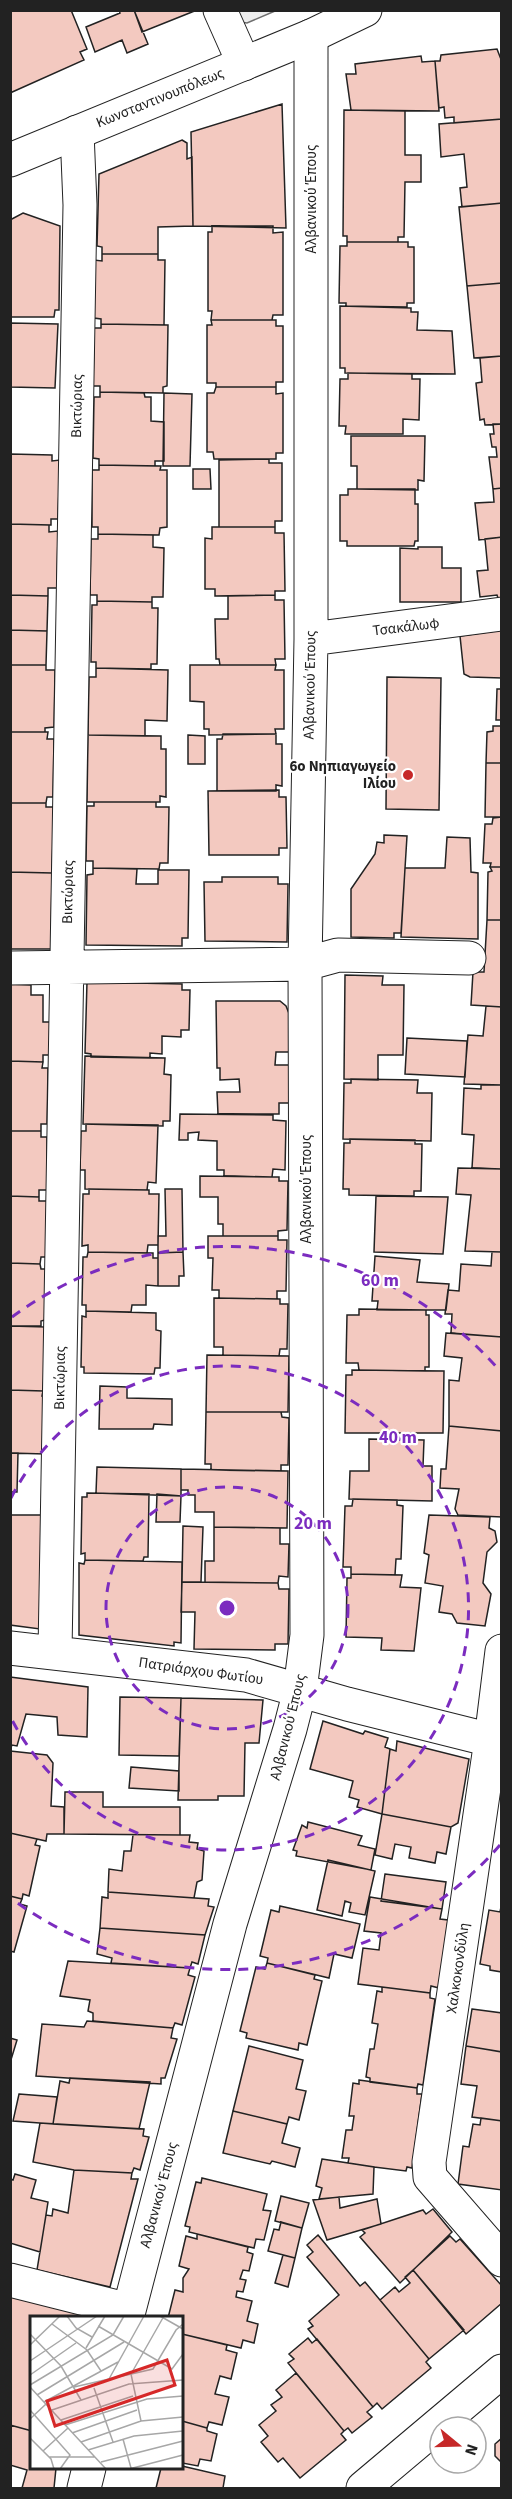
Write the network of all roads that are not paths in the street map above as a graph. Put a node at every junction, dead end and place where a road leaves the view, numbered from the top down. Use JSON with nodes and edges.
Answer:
{"nodes":[{"id":1,"x":220,"y":10,"type":"edge"},
{"id":2,"x":365,"y":10,"type":"edge"},
{"id":3,"x":310,"y":36,"type":"junction"},
{"id":4,"x":244,"y":64,"type":"junction"},
{"id":5,"x":77,"y":132,"type":"junction"},
{"id":6,"x":10,"y":160,"type":"edge"},
{"id":7,"x":501,"y":614,"type":"edge"},
{"id":8,"x":311,"y":639,"type":"junction"},
{"id":9,"x":469,"y":958,"type":"dead end"},
{"id":10,"x":305,"y":964,"type":"junction"},
{"id":11,"x":10,"y":968,"type":"edge"},
{"id":12,"x":67,"y":968,"type":"junction"},
{"id":13,"x":10,"y":1648,"type":"edge"},
{"id":14,"x":501,"y":1651,"type":"edge"},
{"id":15,"x":55,"y":1652,"type":"junction"},
{"id":16,"x":300,"y":1690,"type":"junction"},
{"id":17,"x":496,"y":1746,"type":"edge"},
{"id":18,"x":501,"y":2260,"type":"edge"},
{"id":19,"x":10,"y":2280,"type":"edge"},
{"id":20,"x":128,"y":2314,"type":"edge"},
{"id":21,"x":501,"y":2371,"type":"edge"},
{"id":22,"x":89,"y":2469,"type":"edge"},
{"id":23,"x":84,"y":2488,"type":"edge"},
{"id":24,"x":363,"y":2488,"type":"edge"}],
"edges":[{"from":1,"to":4,"type":"street"},
{"from":2,"to":3,"type":"street","name":"Κωνσταντινουπόλεως"},
{"from":3,"to":4,"type":"street","name":"Κωνσταντινουπόλεως"},
{"from":3,"to":8,"type":"street","name":"Αλβανικού Έπους"},
{"from":4,"to":5,"type":"street","name":"Κωνσταντινουπόλεως"},
{"from":5,"to":6,"type":"street","name":"Κωνσταντινουπόλεως"},
{"from":5,"to":12,"type":"street","name":"Βικτώριας"},
{"from":7,"to":8,"type":"street","name":"Τσακάλωφ"},
{"from":8,"to":10,"type":"street","name":"Αλβανικού Έπους"},
{"from":9,"to":10,"type":"street"},
{"from":10,"to":12,"type":"street"},
{"from":10,"to":16,"type":"street","name":"Αλβανικού Έπους"},
{"from":11,"to":12,"type":"street"},
{"from":12,"to":15,"type":"street","name":"Βικτώριας"},
{"from":13,"to":15,"type":"street","name":"Πατριάρχου Φωτίου"},
{"from":14,"to":17,"type":"street","name":"Χαλκοκονδύλη"},
{"from":15,"to":16,"type":"street","name":"Πατριάρχου Φωτίου"},
{"from":16,"to":17,"type":"street","name":"Πατριάρχου Φωτίου"},
{"from":16,"to":20,"type":"street","name":"Αλβανικού Έπους"},
{"from":17,"to":18,"type":"street","name":"Χαλκοκονδύλη"},
{"from":19,"to":20,"type":"street"},
{"from":21,"to":24,"type":"street"},
{"from":22,"to":23,"type":"street"}]}
